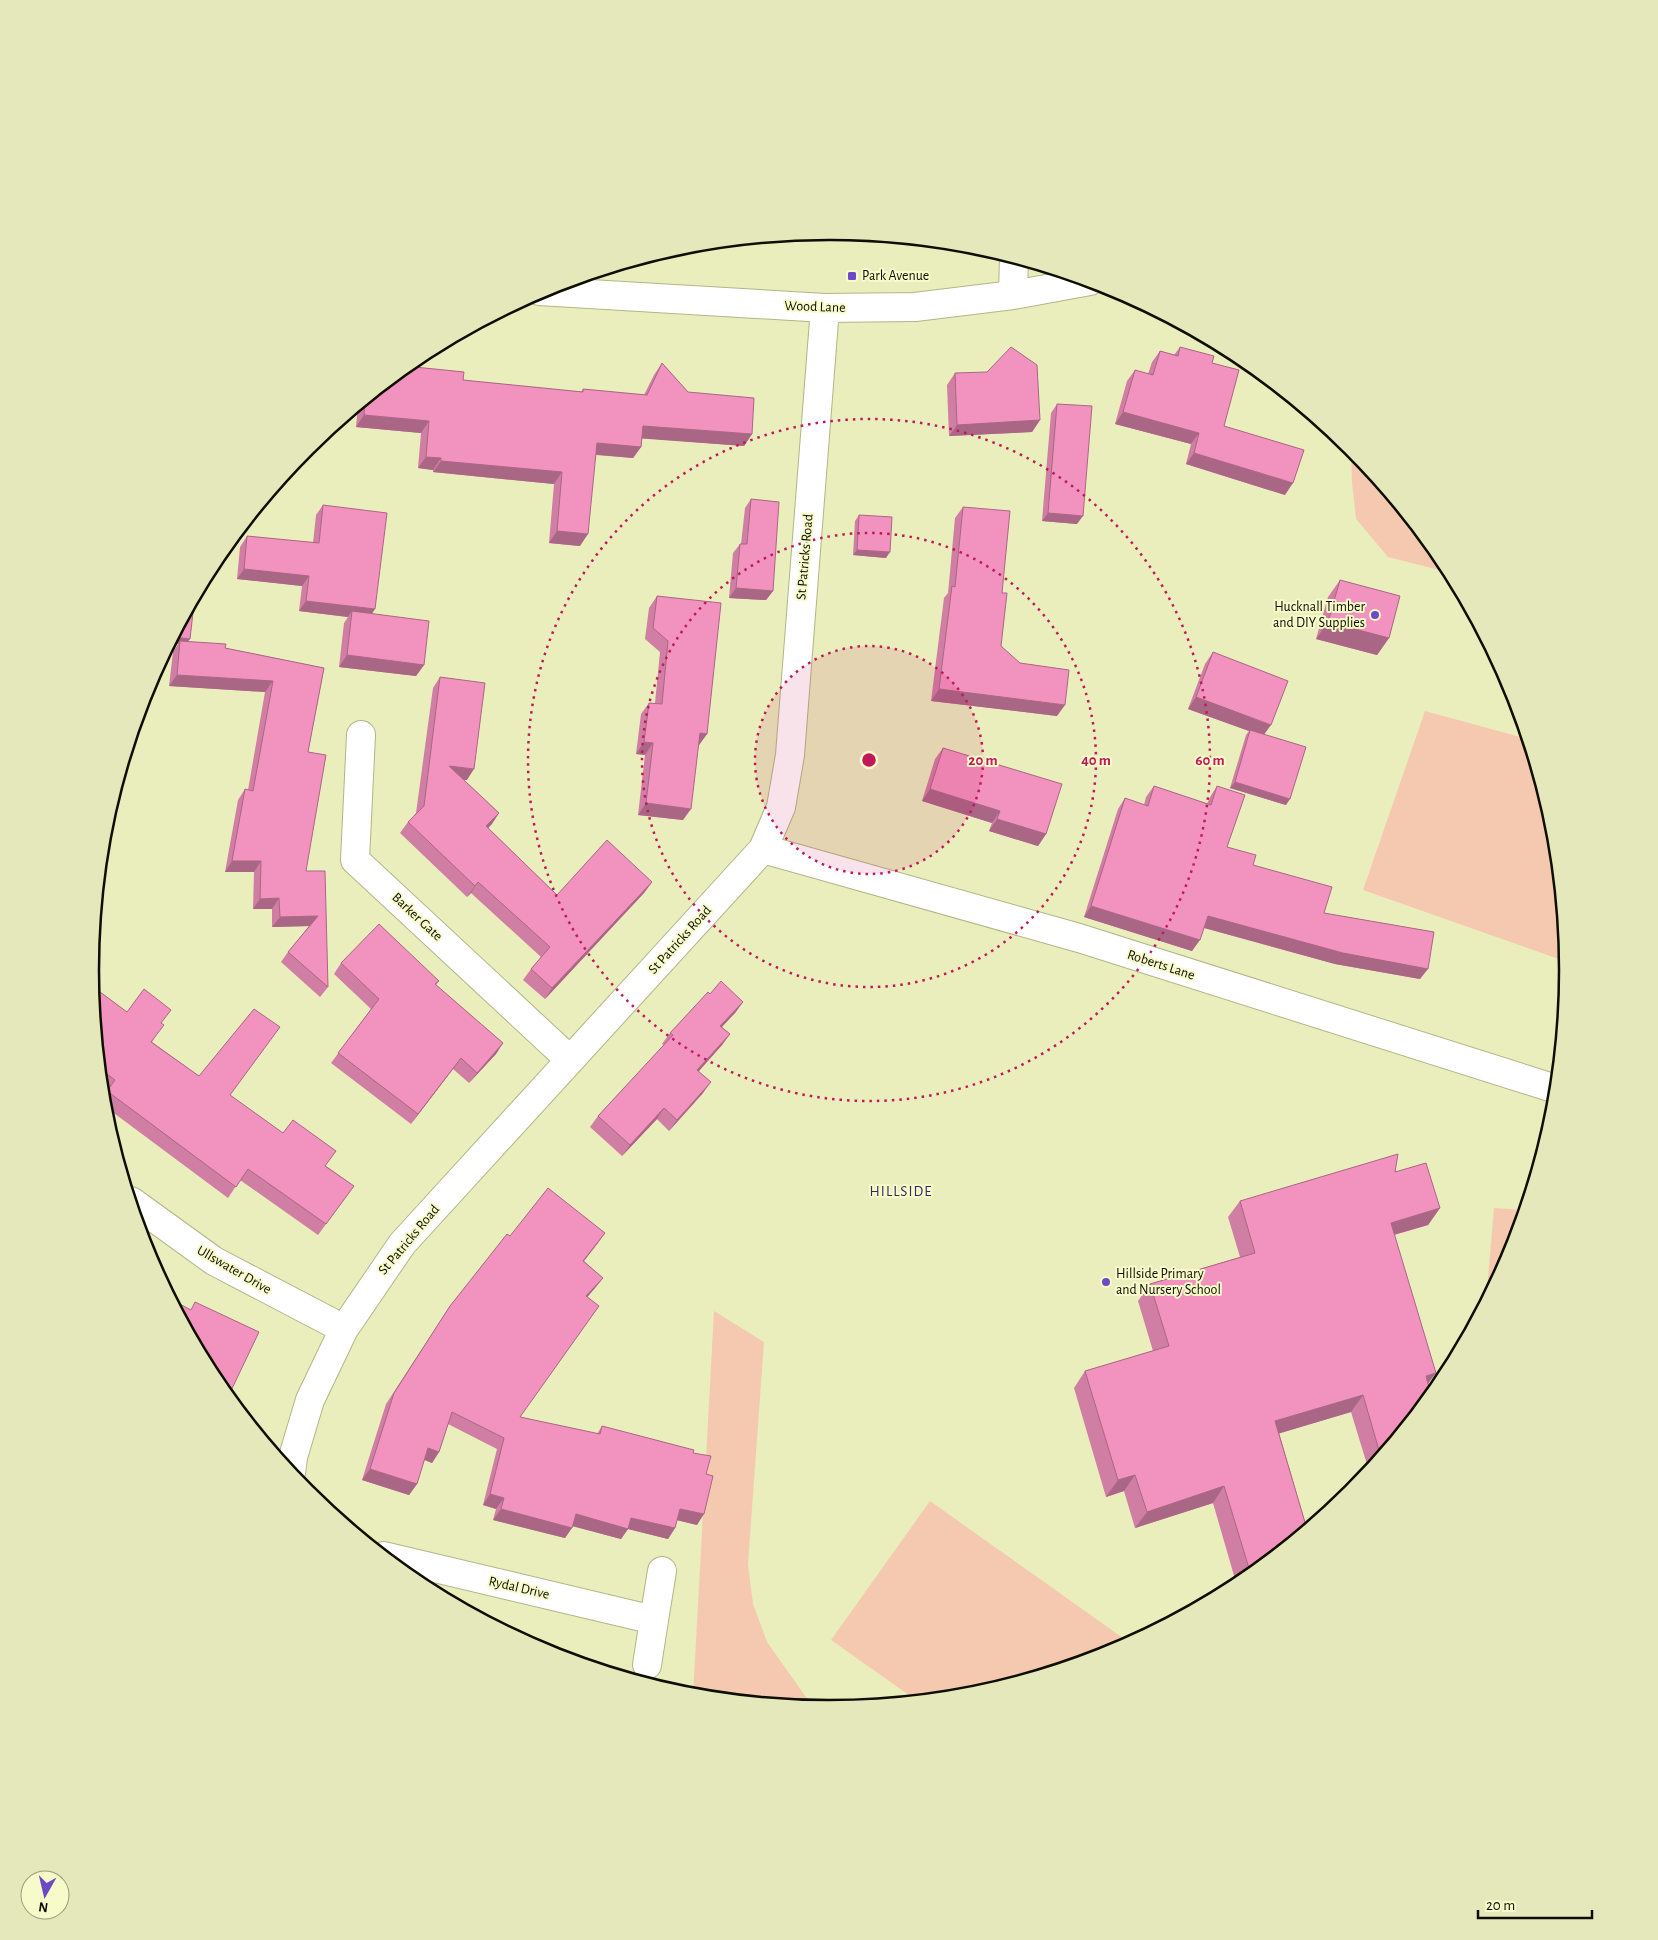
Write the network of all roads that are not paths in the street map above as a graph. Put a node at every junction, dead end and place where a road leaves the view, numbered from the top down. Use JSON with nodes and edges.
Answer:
{"nodes":[{"id":1,"x":1014,"y":264,"type":"edge"},
{"id":2,"x":1076,"y":283,"type":"edge"},
{"id":3,"x":558,"y":292,"type":"edge"},
{"id":4,"x":1013,"y":295,"type":"junction"},
{"id":5,"x":825,"y":308,"type":"junction"},
{"id":6,"x":361,"y":735,"type":"dead end"},
{"id":7,"x":763,"y":849,"type":"junction"},
{"id":8,"x":570,"y":1060,"type":"junction"},
{"id":9,"x":1549,"y":1088,"type":"edge"},
{"id":10,"x":139,"y":1206,"type":"edge"},
{"id":11,"x":344,"y":1329,"type":"junction"},
{"id":12,"x":292,"y":1463,"type":"edge"},
{"id":13,"x":399,"y":1559,"type":"edge"},
{"id":14,"x":662,"y":1571,"type":"dead end"},
{"id":15,"x":654,"y":1620,"type":"junction"},
{"id":16,"x":647,"y":1665,"type":"dead end"}],
"edges":[{"from":1,"to":4,"type":"street"},
{"from":2,"to":4,"type":"street","name":"Wood Lane"},
{"from":3,"to":5,"type":"street","name":"Wood Lane"},
{"from":4,"to":5,"type":"street","name":"Wood Lane"},
{"from":5,"to":7,"type":"street","name":"St Patricks Road"},
{"from":6,"to":8,"type":"street","name":"Barker Gate"},
{"from":7,"to":8,"type":"street","name":"St Patricks Road"},
{"from":7,"to":9,"type":"street","name":"Roberts Lane"},
{"from":8,"to":11,"type":"street","name":"St Patricks Road"},
{"from":10,"to":11,"type":"street","name":"Ullswater Drive"},
{"from":11,"to":12,"type":"street","name":"St Patricks Road"},
{"from":13,"to":15,"type":"street","name":"Rydal Drive"},
{"from":14,"to":15,"type":"street"},
{"from":15,"to":16,"type":"street"}]}
